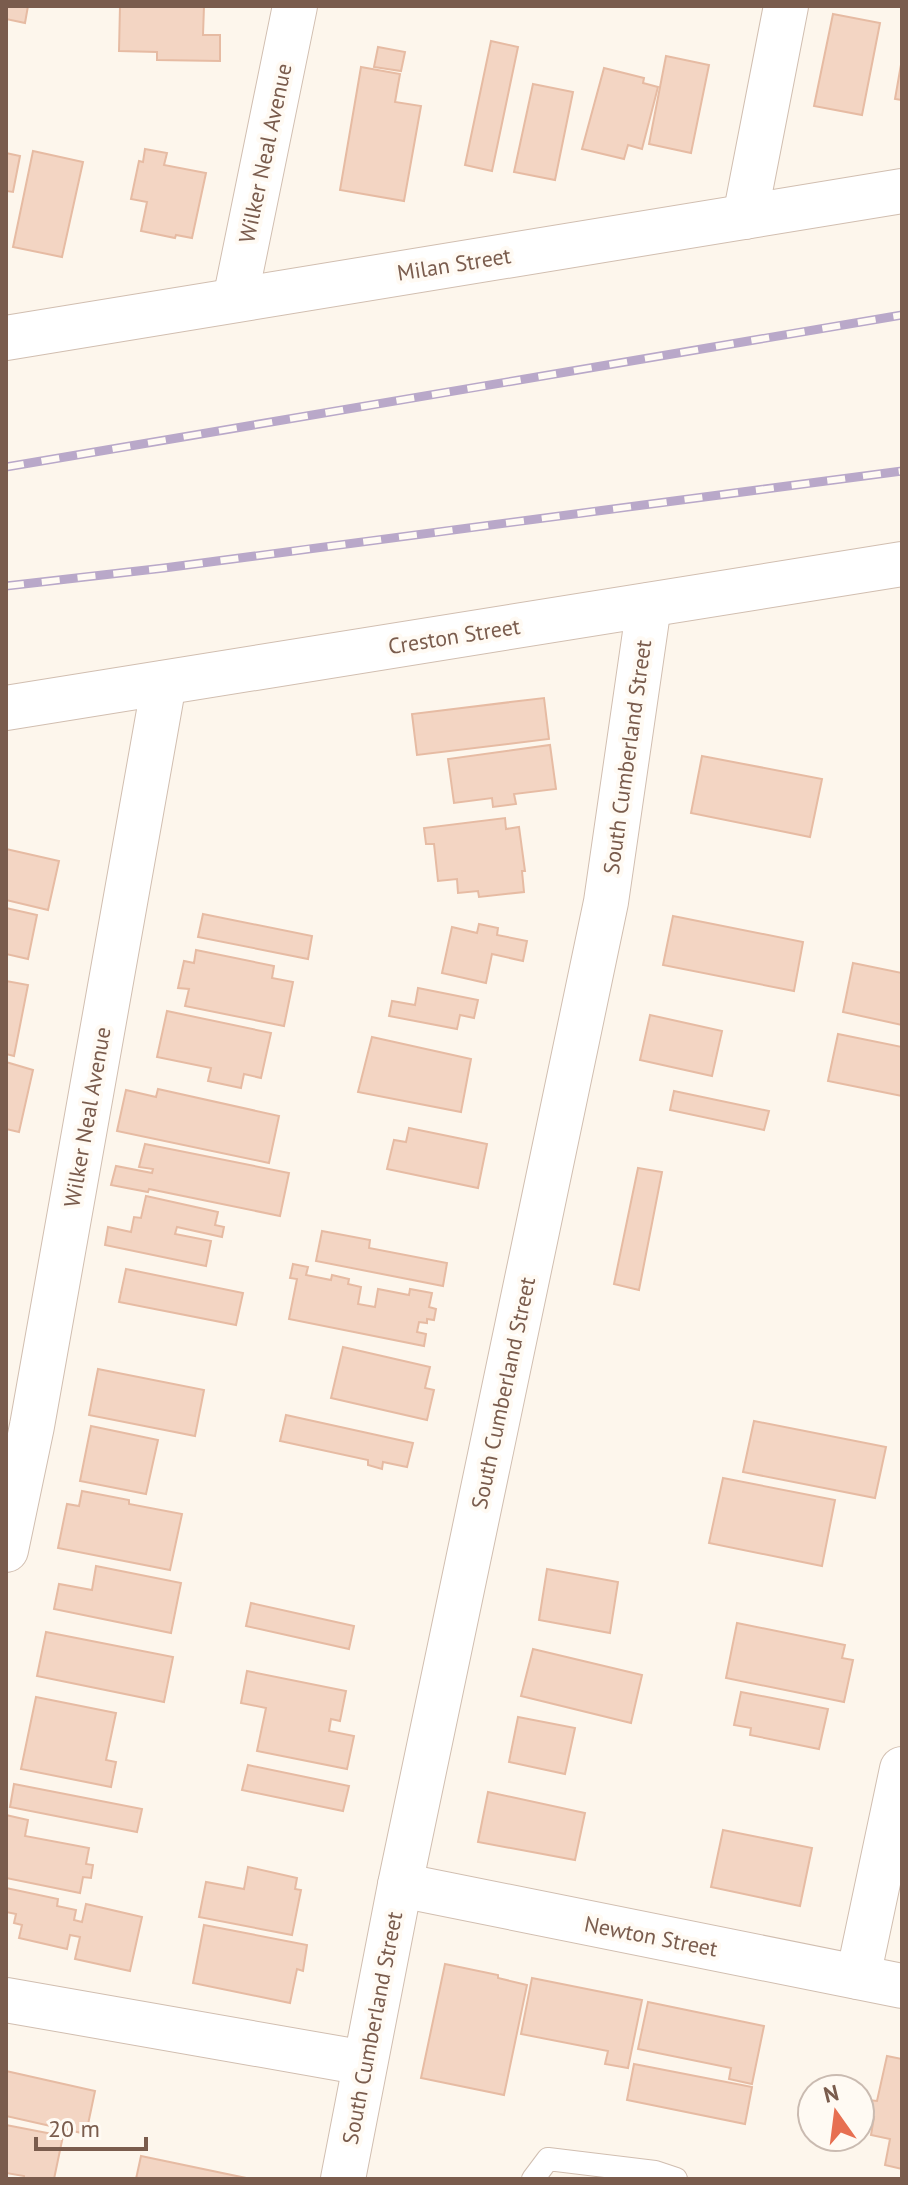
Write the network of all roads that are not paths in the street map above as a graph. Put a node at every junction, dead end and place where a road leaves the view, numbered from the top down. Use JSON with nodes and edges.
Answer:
{"nodes":[{"id":1,"x":295,"y":6,"type":"edge"},
{"id":2,"x":786,"y":6,"type":"edge"},
{"id":3,"x":902,"y":191,"type":"edge"},
{"id":4,"x":745,"y":217,"type":"junction"},
{"id":5,"x":235,"y":300,"type":"junction"},
{"id":6,"x":6,"y":338,"type":"edge"},
{"id":7,"x":902,"y":564,"type":"edge"},
{"id":8,"x":649,"y":605,"type":"junction"},
{"id":9,"x":164,"y":683,"type":"junction"},
{"id":10,"x":6,"y":708,"type":"edge"},
{"id":11,"x":6,"y":1550,"type":"edge"},
{"id":12,"x":902,"y":1769,"type":"edge"},
{"id":13,"x":400,"y":1885,"type":"junction"},
{"id":14,"x":858,"y":1977,"type":"junction"},
{"id":15,"x":902,"y":1986,"type":"edge"},
{"id":16,"x":6,"y":2000,"type":"edge"},
{"id":17,"x":365,"y":2063,"type":"junction"},
{"id":18,"x":343,"y":2179,"type":"edge"},
{"id":19,"x":533,"y":2179,"type":"edge"},
{"id":20,"x":676,"y":2179,"type":"edge"}],
"edges":[{"from":1,"to":5,"type":"street","name":"Wilker Neal Avenue"},
{"from":2,"to":4,"type":"street"},
{"from":3,"to":4,"type":"street","name":"Milan Street"},
{"from":4,"to":5,"type":"street","name":"Milan Street"},
{"from":5,"to":6,"type":"street","name":"Milan Street"},
{"from":7,"to":8,"type":"street","name":"Creston Street"},
{"from":8,"to":9,"type":"street","name":"Creston Street"},
{"from":8,"to":13,"type":"street","name":"South Cumberland Street"},
{"from":9,"to":10,"type":"street","name":"Creston Street"},
{"from":9,"to":11,"type":"street","name":"Wilker Neal Avenue"},
{"from":12,"to":14,"type":"street"},
{"from":13,"to":14,"type":"street","name":"Newton Street"},
{"from":13,"to":17,"type":"street","name":"South Cumberland Street"},
{"from":14,"to":15,"type":"street","name":"Newton Street"},
{"from":16,"to":17,"type":"street"},
{"from":17,"to":18,"type":"street","name":"South Cumberland Street"},
{"from":19,"to":20,"type":"lane"}]}
